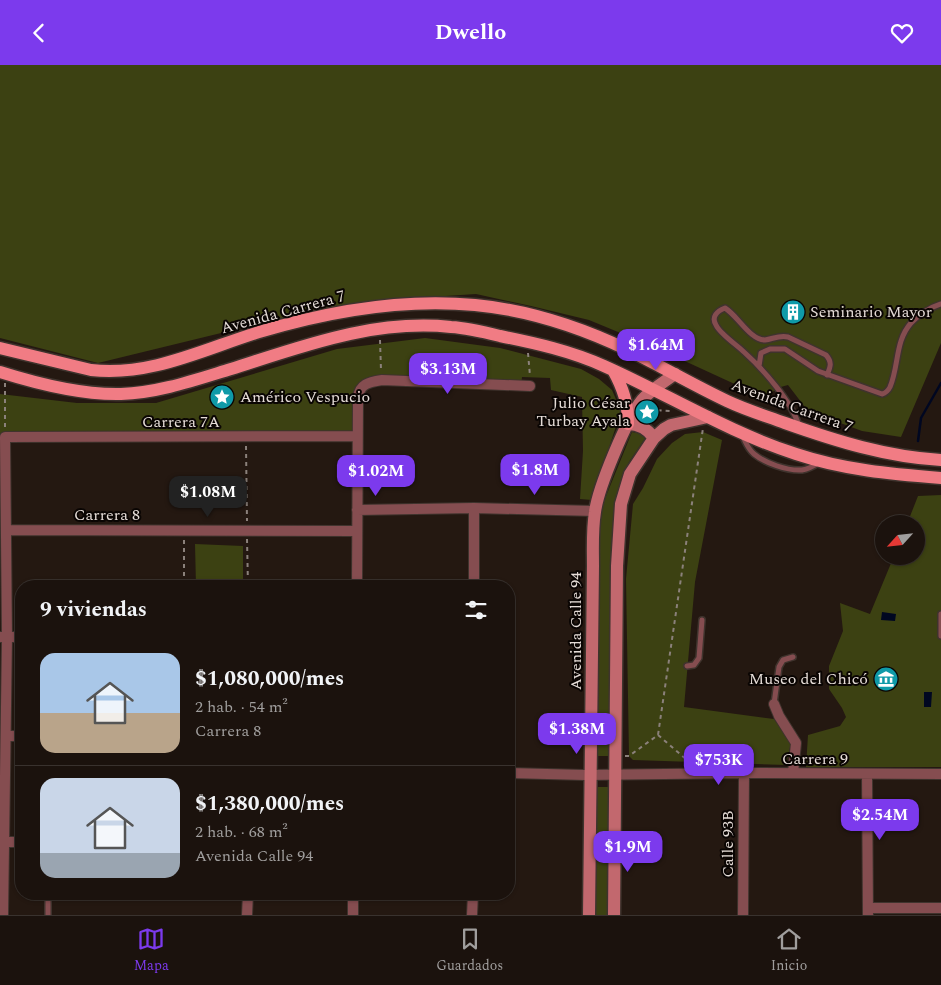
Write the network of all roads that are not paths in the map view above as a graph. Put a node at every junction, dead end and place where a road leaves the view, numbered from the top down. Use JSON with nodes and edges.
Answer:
{"nodes":[{"id":1,"x":941,"y":304,"type":"edge"},
{"id":2,"x":0,"y":348,"type":"edge"},
{"id":3,"x":759,"y":366,"type":"junction"},
{"id":4,"x":613,"y":370,"type":"junction"},
{"id":5,"x":3,"y":373,"type":"edge"},
{"id":6,"x":675,"y":374,"type":"junction"},
{"id":7,"x":828,"y":375,"type":"junction"},
{"id":8,"x":530,"y":386,"type":"road end"},
{"id":9,"x":653,"y":390,"type":"junction"},
{"id":10,"x":706,"y":422,"type":"junction"},
{"id":11,"x":628,"y":424,"type":"junction"},
{"id":12,"x":800,"y":429,"type":"junction"},
{"id":13,"x":358,"y":435,"type":"junction"},
{"id":14,"x":654,"y":438,"type":"junction"},
{"id":15,"x":941,"y":460,"type":"edge"},
{"id":16,"x":941,"y":478,"type":"edge"},
{"id":17,"x":474,"y":508,"type":"junction"},
{"id":18,"x":357,"y":510,"type":"junction"},
{"id":19,"x":595,"y":511,"type":"junction"},
{"id":20,"x":6,"y":530,"type":"junction"},
{"id":21,"x":357,"y":531,"type":"junction"},
{"id":22,"x":357,"y":580,"type":"edge"},
{"id":23,"x":474,"y":580,"type":"edge"},
{"id":24,"x":941,"y":614,"type":"edge"},
{"id":25,"x":702,"y":620,"type":"dead end"},
{"id":26,"x":941,"y":636,"type":"edge"},
{"id":27,"x":4,"y":637,"type":"edge"},
{"id":28,"x":793,"y":657,"type":"dead end"},
{"id":29,"x":688,"y":666,"type":"dead end"},
{"id":30,"x":774,"y":704,"type":"joint"},
{"id":31,"x":6,"y":736,"type":"junction"},
{"id":32,"x":15,"y":736,"type":"edge"},
{"id":33,"x":515,"y":773,"type":"edge"},
{"id":34,"x":744,"y":773,"type":"junction"},
{"id":35,"x":793,"y":773,"type":"junction"},
{"id":36,"x":867,"y":774,"type":"junction"},
{"id":37,"x":941,"y":774,"type":"edge"},
{"id":38,"x":590,"y":775,"type":"junction"},
{"id":39,"x":615,"y":775,"type":"junction"},
{"id":40,"x":4,"y":841,"type":"junction"},
{"id":41,"x":15,"y":842,"type":"edge"},
{"id":42,"x":48,"y":900,"type":"edge"},
{"id":43,"x":248,"y":900,"type":"edge"},
{"id":44,"x":353,"y":900,"type":"edge"},
{"id":45,"x":472,"y":900,"type":"edge"},
{"id":46,"x":941,"y":909,"type":"edge"},
{"id":47,"x":868,"y":912,"type":"edge"},
{"id":48,"x":3,"y":915,"type":"edge"},
{"id":49,"x":48,"y":915,"type":"edge"},
{"id":50,"x":247,"y":915,"type":"edge"},
{"id":51,"x":353,"y":915,"type":"edge"},
{"id":52,"x":472,"y":915,"type":"edge"},
{"id":53,"x":589,"y":915,"type":"edge"},
{"id":54,"x":614,"y":915,"type":"edge"},
{"id":55,"x":743,"y":915,"type":"edge"}],
"edges":[{"from":1,"to":7,"type":"lane"},
{"from":2,"to":6,"type":"main road","name":"Avenida Carrera 7"},
{"from":3,"to":7,"type":"lane"},
{"from":3,"to":7,"type":"lane"},
{"from":3,"to":12,"type":"lane"},
{"from":4,"to":5,"type":"main road"},
{"from":4,"to":9,"type":"main road"},
{"from":4,"to":11,"type":"main road"},
{"from":6,"to":9,"type":"main road","name":"Avenida Calle 94"},
{"from":6,"to":12,"type":"main road","name":"Avenida Carrera 7"},
{"from":8,"to":13,"type":"street"},
{"from":9,"to":10,"type":"main road"},
{"from":9,"to":11,"type":"main road","name":"Avenida Calle 94"},
{"from":10,"to":14,"type":"main road"},
{"from":10,"to":16,"type":"main road"},
{"from":11,"to":14,"type":"main road"},
{"from":11,"to":19,"type":"main road","name":"Avenida Calle 94"},
{"from":12,"to":15,"type":"main road","name":"Avenida Carrera 7"},
{"from":13,"to":18,"type":"street"},
{"from":13,"to":20,"type":"street","name":"Carrera 7A"},
{"from":14,"to":39,"type":"main road"},
{"from":17,"to":18,"type":"street"},
{"from":17,"to":19,"type":"street"},
{"from":17,"to":23,"type":"street"},
{"from":18,"to":21,"type":"street"},
{"from":19,"to":38,"type":"main road","name":"Avenida Calle 94"},
{"from":20,"to":21,"type":"street","name":"Carrera 8"},
{"from":20,"to":27,"type":"street"},
{"from":21,"to":22,"type":"street"},
{"from":24,"to":26,"type":"lane"},
{"from":25,"to":29,"type":"lane"},
{"from":27,"to":31,"type":"street"},
{"from":28,"to":30,"type":"lane"},
{"from":30,"to":35,"type":"street"},
{"from":31,"to":32,"type":"street"},
{"from":31,"to":40,"type":"street"},
{"from":33,"to":38,"type":"street","name":"Carrera 9"},
{"from":34,"to":35,"type":"street","name":"Carrera 9"},
{"from":34,"to":39,"type":"street","name":"Carrera 9"},
{"from":34,"to":55,"type":"street","name":"Calle 93B"},
{"from":35,"to":36,"type":"street","name":"Carrera 9"},
{"from":36,"to":37,"type":"street","name":"Carrera 9"},
{"from":36,"to":47,"type":"street"},
{"from":38,"to":39,"type":"street","name":"Carrera 9"},
{"from":38,"to":53,"type":"main road","name":"Avenida Calle 94"},
{"from":39,"to":54,"type":"main road"},
{"from":40,"to":41,"type":"street"},
{"from":40,"to":48,"type":"street"},
{"from":42,"to":49,"type":"lane"},
{"from":43,"to":50,"type":"street"},
{"from":44,"to":51,"type":"street"},
{"from":45,"to":52,"type":"street"},
{"from":46,"to":47,"type":"street"}]}
